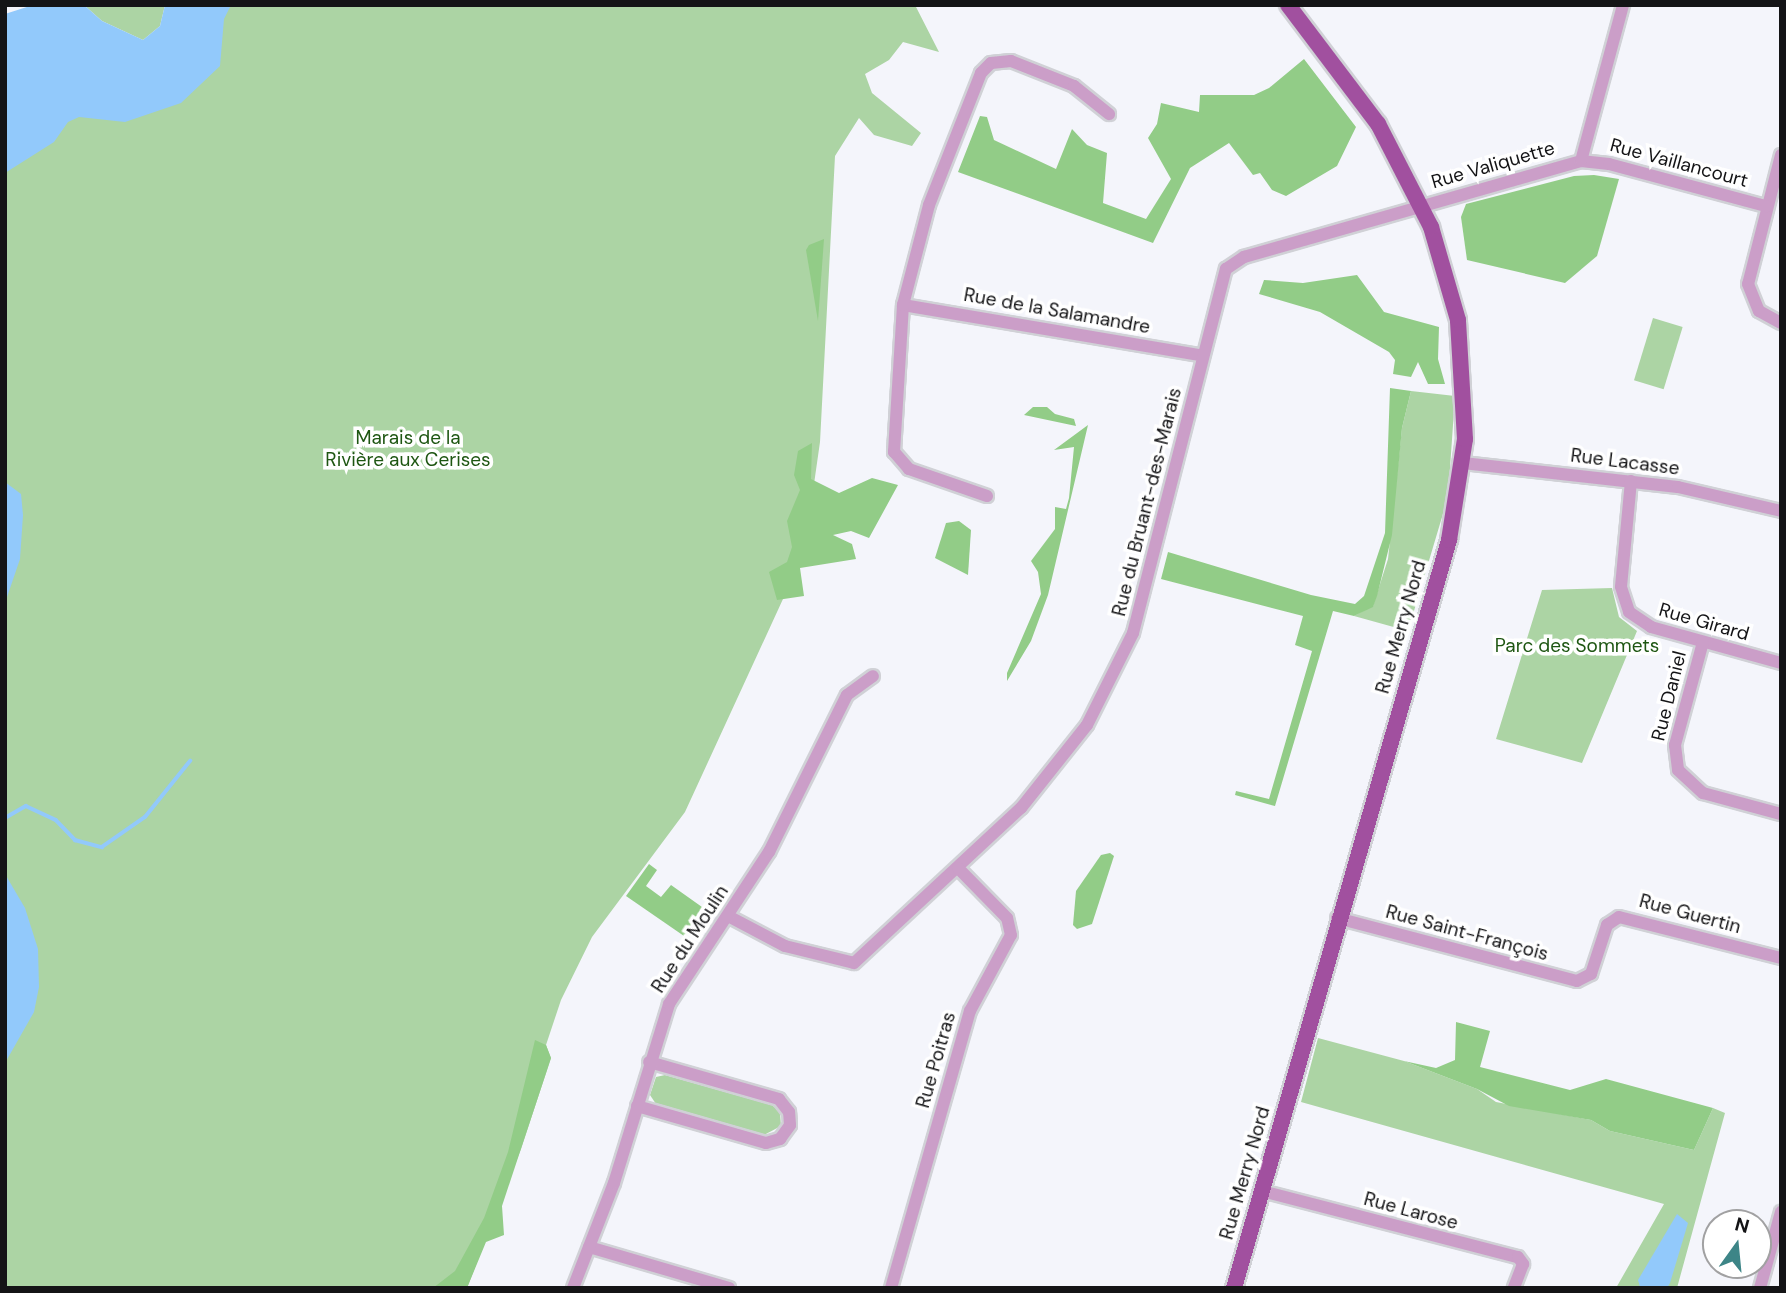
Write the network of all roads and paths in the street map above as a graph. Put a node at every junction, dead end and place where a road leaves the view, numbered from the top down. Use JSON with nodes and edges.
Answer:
{"nodes":[{"id":1,"x":1288,"y":5,"type":"edge"},
{"id":2,"x":1623,"y":5,"type":"edge"},
{"id":3,"x":1109,"y":114,"type":"dead end"},
{"id":4,"x":1781,"y":155,"type":"edge"},
{"id":5,"x":1581,"y":161,"type":"junction"},
{"id":6,"x":1422,"y":205,"type":"junction"},
{"id":7,"x":1766,"y":206,"type":"junction"},
{"id":8,"x":904,"y":305,"type":"junction"},
{"id":9,"x":1781,"y":323,"type":"edge"},
{"id":10,"x":1203,"y":356,"type":"junction"},
{"id":11,"x":1463,"y":463,"type":"junction"},
{"id":12,"x":1631,"y":481,"type":"junction"},
{"id":13,"x":987,"y":496,"type":"dead end"},
{"id":14,"x":1781,"y":511,"type":"edge"},
{"id":15,"x":1703,"y":642,"type":"junction"},
{"id":16,"x":1781,"y":663,"type":"edge"},
{"id":17,"x":873,"y":676,"type":"dead end"},
{"id":18,"x":1781,"y":814,"type":"edge"},
{"id":19,"x":958,"y":868,"type":"junction"},
{"id":20,"x":728,"y":916,"type":"junction"},
{"id":21,"x":1337,"y":918,"type":"junction"},
{"id":22,"x":1781,"y":958,"type":"edge"},
{"id":23,"x":1587,"y":978,"type":"joint"},
{"id":24,"x":649,"y":1062,"type":"junction"},
{"id":25,"x":637,"y":1107,"type":"junction"},
{"id":26,"x":1262,"y":1191,"type":"junction"},
{"id":27,"x":1781,"y":1212,"type":"edge"},
{"id":28,"x":589,"y":1247,"type":"junction"},
{"id":29,"x":573,"y":1288,"type":"edge"},
{"id":30,"x":729,"y":1288,"type":"edge"},
{"id":31,"x":891,"y":1288,"type":"edge"},
{"id":32,"x":1234,"y":1288,"type":"edge"},
{"id":33,"x":1514,"y":1288,"type":"edge"},
{"id":34,"x":1760,"y":1288,"type":"edge"}],
"edges":[{"from":1,"to":6,"type":"main road","name":"Rue Merry Nord"},
{"from":2,"to":5,"type":"street","name":"Rue Valiquette"},
{"from":3,"to":8,"type":"street"},
{"from":4,"to":7,"type":"street"},
{"from":5,"to":6,"type":"street","name":"Rue Valiquette"},
{"from":5,"to":7,"type":"street","name":"Rue Vaillancourt"},
{"from":6,"to":10,"type":"street","name":"Rue du Bruant-des-Marais"},
{"from":6,"to":11,"type":"main road","name":"Rue Merry Nord"},
{"from":7,"to":9,"type":"street"},
{"from":8,"to":10,"type":"street","name":"Rue de la Salamandre"},
{"from":8,"to":13,"type":"street"},
{"from":10,"to":19,"type":"street","name":"Rue du Bruant-des-Marais"},
{"from":11,"to":12,"type":"street","name":"Rue Lacasse"},
{"from":11,"to":21,"type":"main road","name":"Rue Merry Nord"},
{"from":12,"to":14,"type":"street","name":"Rue Lacasse"},
{"from":12,"to":15,"type":"street","name":"Rue Girard"},
{"from":15,"to":16,"type":"street","name":"Rue Girard"},
{"from":15,"to":18,"type":"street","name":"Rue Daniel"},
{"from":17,"to":20,"type":"street","name":"Rue du Moulin"},
{"from":19,"to":20,"type":"street","name":"Rue du Bruant-des-Marais"},
{"from":19,"to":31,"type":"street","name":"Rue Poitras"},
{"from":20,"to":24,"type":"street","name":"Rue du Moulin"},
{"from":21,"to":23,"type":"street","name":"Rue Saint-François"},
{"from":21,"to":26,"type":"main road","name":"Rue Merry Nord"},
{"from":22,"to":23,"type":"street","name":"Rue Guertin"},
{"from":24,"to":25,"type":"street","name":"Rue du Moulin"},
{"from":24,"to":25,"type":"street"},
{"from":25,"to":28,"type":"street","name":"Rue du Moulin"},
{"from":26,"to":32,"type":"main road","name":"Rue Merry Nord"},
{"from":26,"to":33,"type":"street","name":"Rue Larose"},
{"from":27,"to":34,"type":"street"},
{"from":28,"to":29,"type":"street","name":"Rue du Moulin"},
{"from":28,"to":30,"type":"street"}]}
